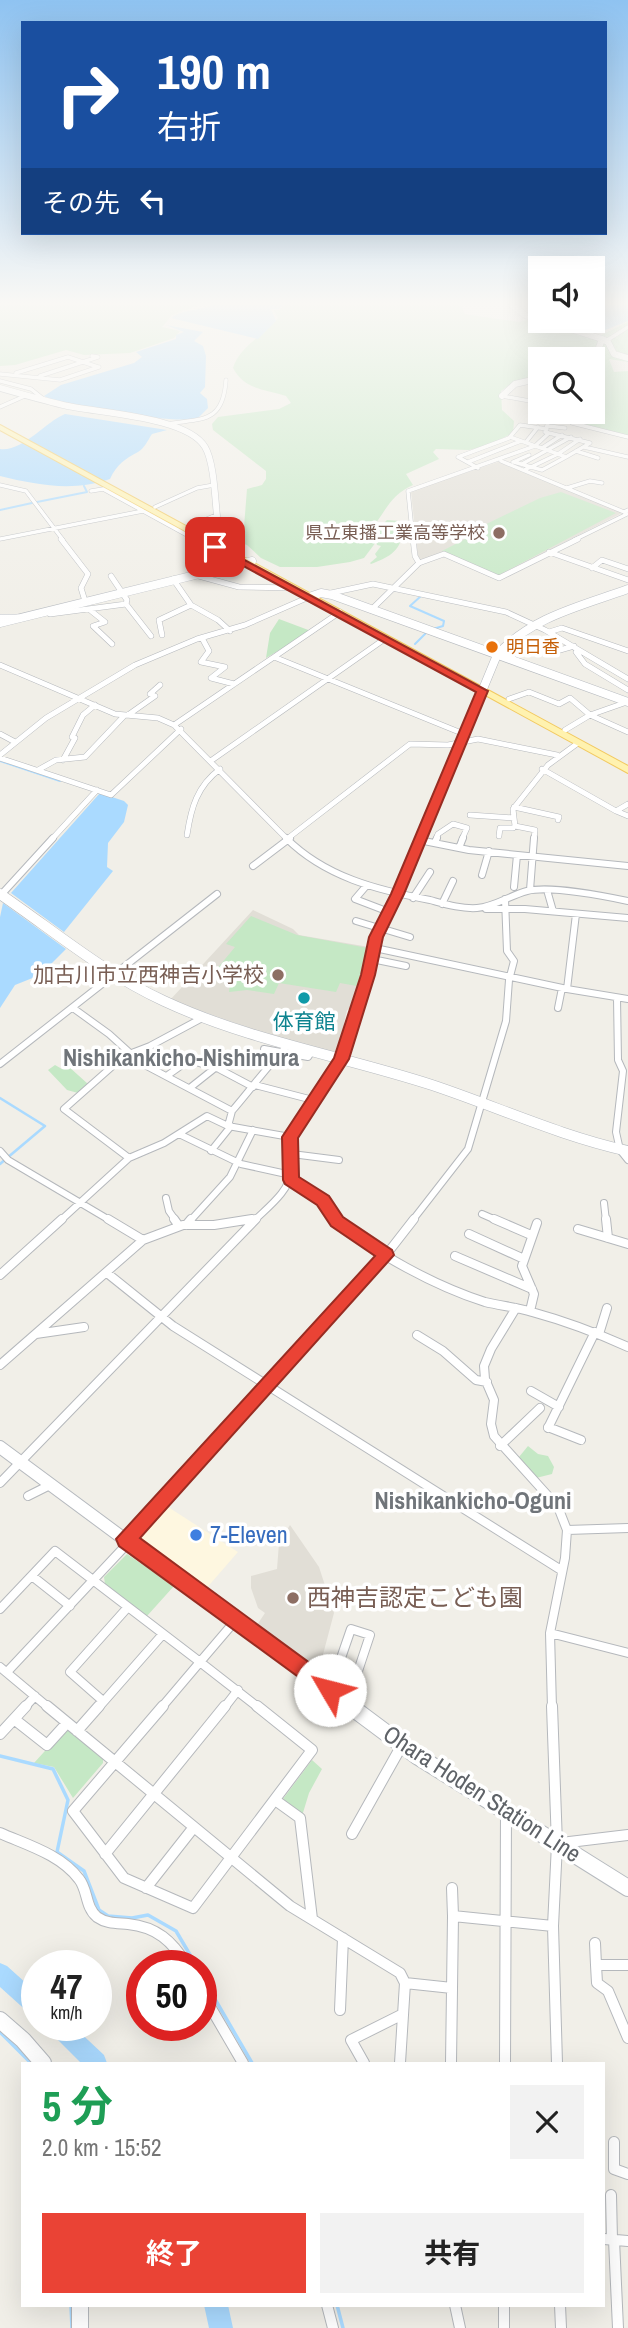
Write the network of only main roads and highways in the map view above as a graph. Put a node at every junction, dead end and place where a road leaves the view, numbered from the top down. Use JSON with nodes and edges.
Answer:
{"nodes":[{"id":1,"x":0,"y":425,"type":"edge"},
{"id":2,"x":22,"y":437,"type":"joint"},
{"id":3,"x":107,"y":483,"type":"junction"},
{"id":4,"x":190,"y":528,"type":"junction"},
{"id":5,"x":248,"y":562,"type":"junction"},
{"id":6,"x":312,"y":596,"type":"junction"},
{"id":7,"x":484,"y":689,"type":"junction"},
{"id":8,"x":628,"y":764,"type":"edge"},
{"id":9,"x":628,"y":770,"type":"edge"}],
"edges":[{"from":1,"to":2,"type":"main road"},
{"from":2,"to":3,"type":"main road"},
{"from":3,"to":4,"type":"main road"},
{"from":3,"to":4,"type":"main road"},
{"from":4,"to":5,"type":"main road"},
{"from":5,"to":6,"type":"main road"},
{"from":5,"to":6,"type":"main road"},
{"from":6,"to":7,"type":"main road"},
{"from":6,"to":7,"type":"main road"},
{"from":7,"to":8,"type":"main road"},
{"from":7,"to":9,"type":"main road"}]}
